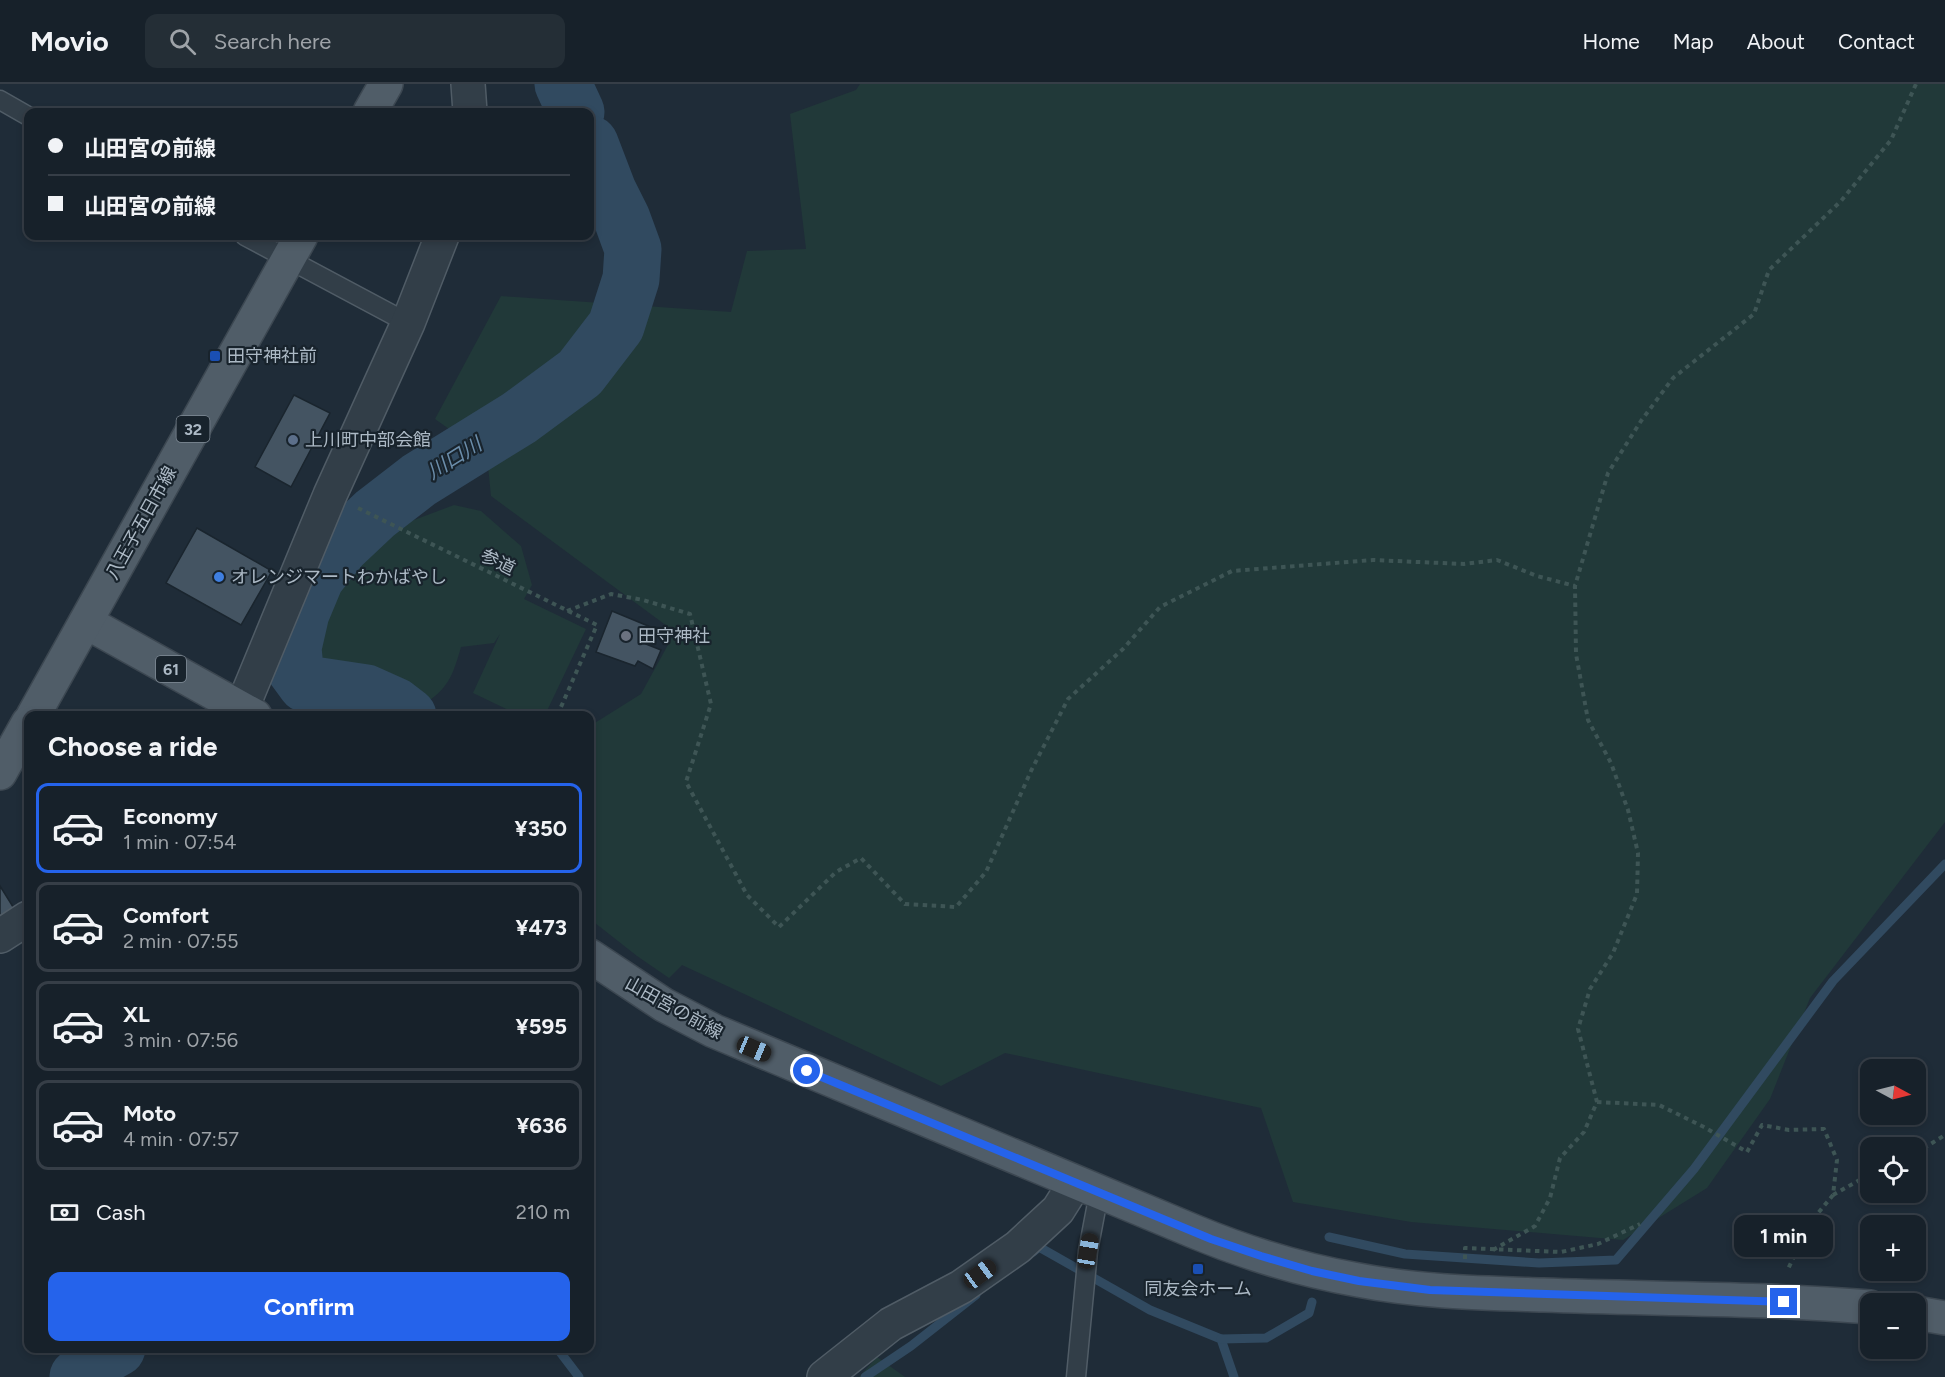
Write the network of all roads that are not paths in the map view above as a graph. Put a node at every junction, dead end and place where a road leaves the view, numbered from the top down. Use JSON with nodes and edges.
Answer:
{"nodes":[{"id":1,"x":386,"y":84,"type":"edge"},
{"id":2,"x":468,"y":84,"type":"edge"},
{"id":3,"x":0,"y":100,"type":"edge"},
{"id":4,"x":372,"y":108,"type":"edge"},
{"id":5,"x":470,"y":108,"type":"edge"},
{"id":6,"x":24,"y":114,"type":"edge"},
{"id":7,"x":263,"y":240,"type":"edge"},
{"id":8,"x":440,"y":240,"type":"edge"},
{"id":9,"x":294,"y":247,"type":"edge"},
{"id":10,"x":408,"y":323,"type":"junction"},
{"id":11,"x":86,"y":622,"type":"junction"},
{"id":12,"x":36,"y":711,"type":"edge"},
{"id":13,"x":242,"y":711,"type":"edge"},
{"id":14,"x":246,"y":711,"type":"edge"},
{"id":15,"x":24,"y":730,"type":"edge"},
{"id":16,"x":0,"y":773,"type":"edge"},
{"id":17,"x":24,"y":921,"type":"edge"},
{"id":18,"x":0,"y":936,"type":"edge"},
{"id":19,"x":594,"y":959,"type":"edge"},
{"id":20,"x":1087,"y":1188,"type":"junction"},
{"id":21,"x":1860,"y":1306,"type":"edge"},
{"id":22,"x":1926,"y":1315,"type":"edge"},
{"id":23,"x":1945,"y":1318,"type":"edge"},
{"id":24,"x":824,"y":1377,"type":"edge"},
{"id":25,"x":1076,"y":1377,"type":"edge"}],
"edges":[{"from":1,"to":4,"type":"main road"},
{"from":2,"to":5,"type":"street"},
{"from":3,"to":6,"type":"lane"},
{"from":7,"to":9,"type":"lane"},
{"from":8,"to":10,"type":"street"},
{"from":9,"to":10,"type":"lane"},
{"from":9,"to":11,"type":"main road","name":"八王子五日市線","number":"32"},
{"from":10,"to":14,"type":"street"},
{"from":11,"to":12,"type":"main road","name":"八王子五日市線","number":"32"},
{"from":11,"to":13,"type":"main road","number":"61"},
{"from":15,"to":16,"type":"main road"},
{"from":17,"to":18,"type":"street"},
{"from":19,"to":20,"type":"main road","name":"山田宮の前線"},
{"from":20,"to":21,"type":"main road","name":"山田宮の前線"},
{"from":20,"to":24,"type":"street"},
{"from":20,"to":25,"type":"lane"},
{"from":22,"to":23,"type":"main road"}]}
